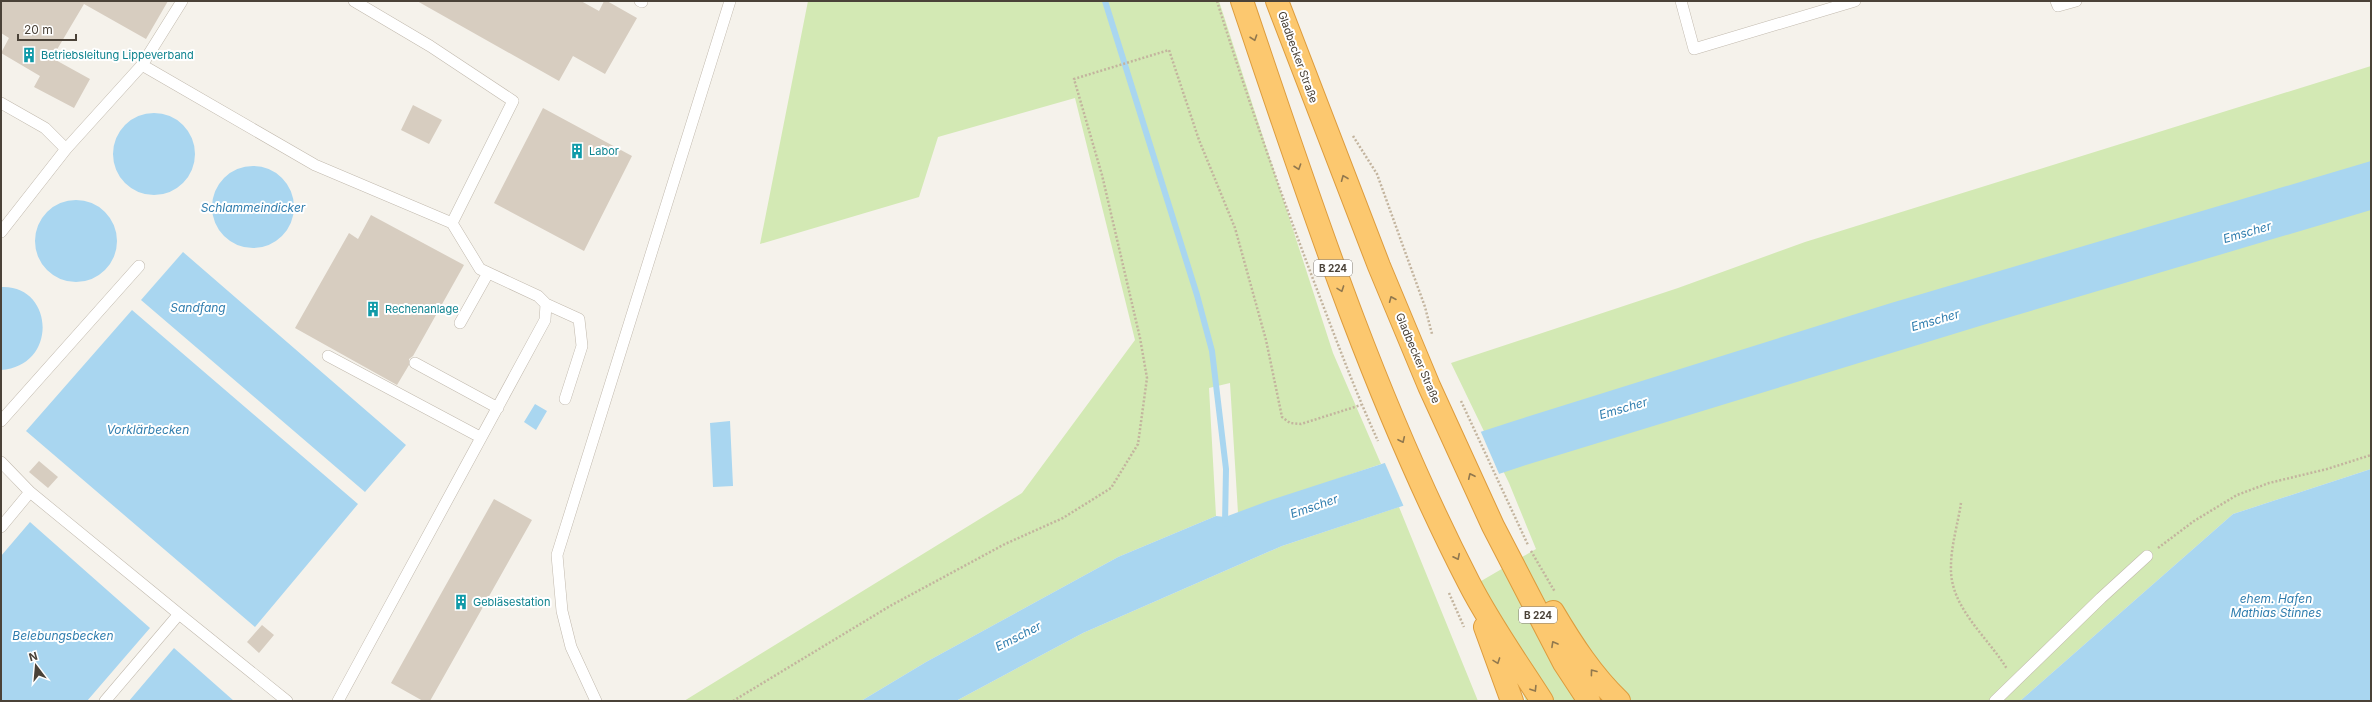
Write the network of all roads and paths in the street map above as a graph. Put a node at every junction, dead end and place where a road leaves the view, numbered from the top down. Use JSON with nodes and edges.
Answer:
{"nodes":[{"id":1,"x":182,"y":1,"type":"edge"},
{"id":2,"x":354,"y":1,"type":"edge"},
{"id":3,"x":730,"y":1,"type":"edge"},
{"id":4,"x":1217,"y":1,"type":"edge"},
{"id":5,"x":1242,"y":1,"type":"edge"},
{"id":6,"x":1277,"y":1,"type":"edge"},
{"id":7,"x":1681,"y":1,"type":"edge"},
{"id":8,"x":1855,"y":1,"type":"edge"},
{"id":9,"x":2056,"y":1,"type":"edge"},
{"id":10,"x":2076,"y":1,"type":"edge"},
{"id":11,"x":142,"y":65,"type":"junction"},
{"id":12,"x":1,"y":103,"type":"edge"},
{"id":13,"x":1350,"y":130,"type":"dead end"},
{"id":14,"x":66,"y":149,"type":"junction"},
{"id":15,"x":452,"y":223,"type":"junction"},
{"id":16,"x":1,"y":231,"type":"edge"},
{"id":17,"x":138,"y":266,"type":"dead end"},
{"id":18,"x":488,"y":273,"type":"junction"},
{"id":19,"x":546,"y":304,"type":"junction"},
{"id":20,"x":460,"y":323,"type":"dead end"},
{"id":21,"x":1433,"y":338,"type":"dead end"},
{"id":22,"x":328,"y":356,"type":"dead end"},
{"id":23,"x":415,"y":362,"type":"dead end"},
{"id":24,"x":1459,"y":398,"type":"dead end"},
{"id":25,"x":565,"y":399,"type":"dead end"},
{"id":26,"x":1362,"y":405,"type":"junction"},
{"id":27,"x":498,"y":408,"type":"junction"},
{"id":28,"x":1365,"y":413,"type":"dead end"},
{"id":29,"x":1,"y":421,"type":"edge"},
{"id":30,"x":480,"y":437,"type":"junction"},
{"id":31,"x":2371,"y":454,"type":"edge"},
{"id":32,"x":1,"y":462,"type":"edge"},
{"id":33,"x":30,"y":492,"type":"junction"},
{"id":34,"x":1509,"y":502,"type":"dead end"},
{"id":35,"x":1961,"y":503,"type":"dead end"},
{"id":36,"x":1490,"y":519,"type":"junction"},
{"id":37,"x":1,"y":527,"type":"edge"},
{"id":38,"x":2147,"y":556,"type":"joint"},
{"id":39,"x":1470,"y":585,"type":"junction"},
{"id":40,"x":1447,"y":588,"type":"dead end"},
{"id":41,"x":179,"y":614,"type":"junction"},
{"id":42,"x":1465,"y":629,"type":"dead end"},
{"id":43,"x":2015,"y":681,"type":"junction"},
{"id":44,"x":105,"y":701,"type":"edge"},
{"id":45,"x":287,"y":701,"type":"edge"},
{"id":46,"x":338,"y":701,"type":"edge"},
{"id":47,"x":596,"y":701,"type":"edge"},
{"id":48,"x":733,"y":701,"type":"edge"},
{"id":49,"x":1512,"y":701,"type":"edge"},
{"id":50,"x":1542,"y":701,"type":"edge"},
{"id":51,"x":1589,"y":701,"type":"edge"},
{"id":52,"x":1619,"y":701,"type":"edge"},
{"id":53,"x":1995,"y":701,"type":"edge"}],
"edges":[{"from":1,"to":11,"type":"lane"},
{"from":2,"to":15,"type":"lane"},
{"from":3,"to":47,"type":"lane"},
{"from":4,"to":26,"type":"path"},
{"from":5,"to":39,"type":"highway","number":"B 224","one_way":true},
{"from":36,"to":6,"type":"highway","name":"Gladbecker Straße","number":"B 224","one_way":true},
{"from":7,"to":8,"type":"lane"},
{"from":9,"to":10,"type":"lane"},
{"from":11,"to":14,"type":"lane"},
{"from":11,"to":15,"type":"lane"},
{"from":12,"to":14,"type":"lane"},
{"from":13,"to":21,"type":"path"},
{"from":14,"to":16,"type":"lane"},
{"from":15,"to":18,"type":"lane"},
{"from":17,"to":29,"type":"lane"},
{"from":18,"to":19,"type":"lane"},
{"from":18,"to":20,"type":"lane"},
{"from":19,"to":25,"type":"lane"},
{"from":19,"to":27,"type":"lane"},
{"from":22,"to":30,"type":"lane"},
{"from":23,"to":27,"type":"lane"},
{"from":24,"to":34,"type":"path"},
{"from":26,"to":28,"type":"path"},
{"from":26,"to":48,"type":"path"},
{"from":27,"to":30,"type":"lane"},
{"from":30,"to":46,"type":"lane"},
{"from":31,"to":38,"type":"path"},
{"from":32,"to":33,"type":"lane"},
{"from":33,"to":37,"type":"lane"},
{"from":33,"to":41,"type":"lane"},
{"from":35,"to":43,"type":"path"},
{"from":51,"to":36,"type":"highway","name":"Gladbecker Straße","number":"B 224","one_way":true},
{"from":52,"to":36,"type":"highway","one_way":true},
{"from":38,"to":43,"type":"lane"},
{"from":39,"to":49,"type":"highway","one_way":true},
{"from":39,"to":50,"type":"highway","number":"B 224","one_way":true},
{"from":40,"to":42,"type":"path"},
{"from":41,"to":44,"type":"lane"},
{"from":41,"to":45,"type":"lane"},
{"from":43,"to":53,"type":"lane"}]}
